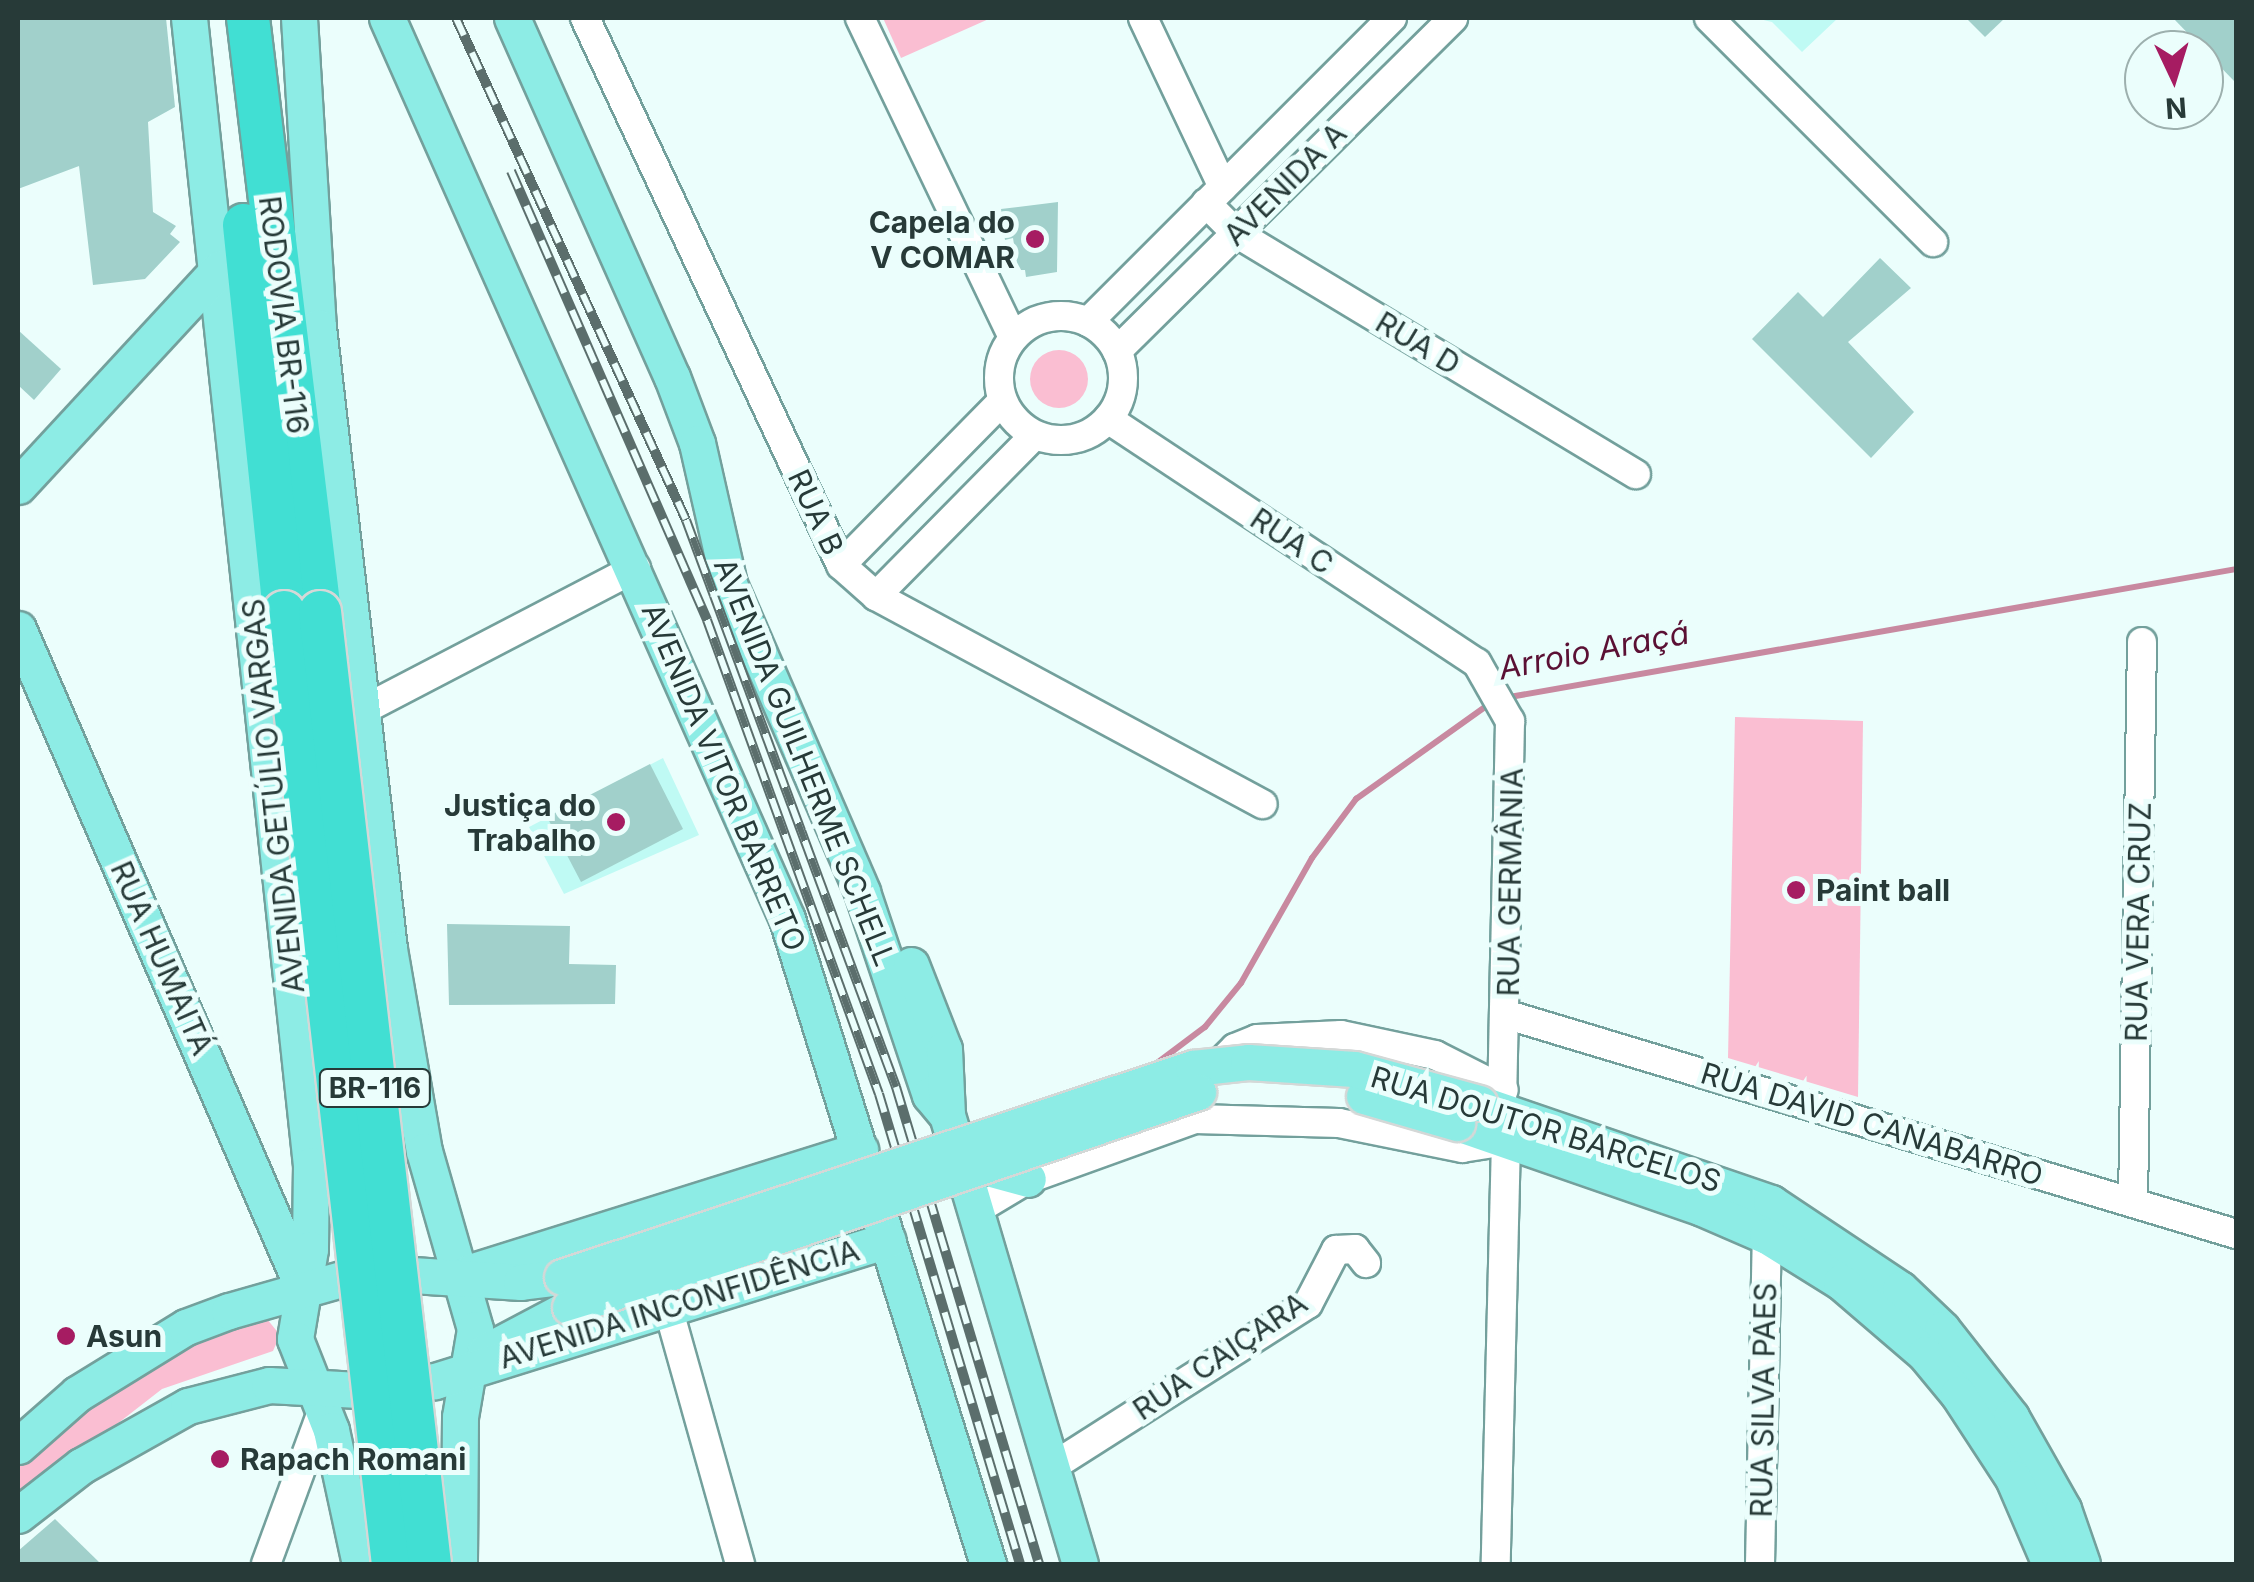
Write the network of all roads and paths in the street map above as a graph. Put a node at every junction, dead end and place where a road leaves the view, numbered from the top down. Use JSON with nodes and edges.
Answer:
{"nodes":[{"id":1,"x":189,"y":18,"type":"edge"},
{"id":2,"x":222,"y":18,"type":"edge"},
{"id":3,"x":248,"y":18,"type":"edge"},
{"id":4,"x":264,"y":18,"type":"edge"},
{"id":5,"x":299,"y":18,"type":"edge"},
{"id":6,"x":387,"y":18,"type":"edge"},
{"id":7,"x":585,"y":18,"type":"edge"},
{"id":8,"x":860,"y":18,"type":"edge"},
{"id":9,"x":1144,"y":18,"type":"edge"},
{"id":10,"x":1392,"y":18,"type":"edge"},
{"id":11,"x":1453,"y":18,"type":"edge"},
{"id":12,"x":1709,"y":18,"type":"edge"},
{"id":13,"x":530,"y":30,"type":"edge"},
{"id":14,"x":258,"y":102,"type":"junction"},
{"id":15,"x":1214,"y":195,"type":"junction"},
{"id":16,"x":1236,"y":233,"type":"junction"},
{"id":17,"x":1933,"y":242,"type":"dead end"},
{"id":18,"x":218,"y":269,"type":"junction"},
{"id":19,"x":1088,"y":322,"type":"junction"},
{"id":20,"x":1013,"y":337,"type":"junction"},
{"id":21,"x":1117,"y":350,"type":"junction"},
{"id":22,"x":1002,"y":401,"type":"junction"},
{"id":23,"x":1108,"y":419,"type":"junction"},
{"id":24,"x":1034,"y":436,"type":"junction"},
{"id":25,"x":1636,"y":474,"type":"dead end"},
{"id":26,"x":18,"y":486,"type":"edge"},
{"id":27,"x":841,"y":565,"type":"junction"},
{"id":28,"x":636,"y":568,"type":"junction"},
{"id":29,"x":876,"y":596,"type":"junction"},
{"id":30,"x":302,"y":612,"type":"junction"},
{"id":31,"x":18,"y":629,"type":"edge"},
{"id":32,"x":2142,"y":642,"type":"dead end"},
{"id":33,"x":1480,"y":670,"type":"joint"},
{"id":34,"x":361,"y":711,"type":"junction"},
{"id":35,"x":1264,"y":804,"type":"dead end"},
{"id":36,"x":1508,"y":1014,"type":"junction"},
{"id":37,"x":1490,"y":1113,"type":"junction"},
{"id":38,"x":1194,"y":1119,"type":"junction"},
{"id":39,"x":860,"y":1150,"type":"junction"},
{"id":40,"x":424,"y":1151,"type":"junction"},
{"id":41,"x":963,"y":1161,"type":"junction"},
{"id":42,"x":311,"y":1165,"type":"junction"},
{"id":43,"x":1028,"y":1180,"type":"junction"},
{"id":44,"x":2133,"y":1202,"type":"junction"},
{"id":45,"x":978,"y":1209,"type":"junction"},
{"id":46,"x":2236,"y":1234,"type":"edge"},
{"id":47,"x":1767,"y":1236,"type":"junction"},
{"id":48,"x":888,"y":1240,"type":"junction"},
{"id":49,"x":1366,"y":1263,"type":"dead end"},
{"id":50,"x":456,"y":1276,"type":"junction"},
{"id":51,"x":303,"y":1289,"type":"junction"},
{"id":52,"x":566,"y":1292,"type":"junction"},
{"id":53,"x":669,"y":1310,"type":"junction"},
{"id":54,"x":470,"y":1367,"type":"junction"},
{"id":55,"x":318,"y":1398,"type":"junction"},
{"id":56,"x":18,"y":1446,"type":"edge"},
{"id":57,"x":1052,"y":1467,"type":"junction"},
{"id":58,"x":30,"y":1494,"type":"edge"},
{"id":59,"x":456,"y":1497,"type":"junction"},
{"id":60,"x":349,"y":1500,"type":"junction"},
{"id":61,"x":286,"y":1517,"type":"junction"},
{"id":62,"x":266,"y":1564,"type":"edge"},
{"id":63,"x":360,"y":1564,"type":"edge"},
{"id":64,"x":393,"y":1564,"type":"edge"},
{"id":65,"x":430,"y":1564,"type":"edge"},
{"id":66,"x":459,"y":1564,"type":"edge"},
{"id":67,"x":740,"y":1564,"type":"edge"},
{"id":68,"x":988,"y":1564,"type":"edge"},
{"id":69,"x":1080,"y":1564,"type":"edge"},
{"id":70,"x":1496,"y":1564,"type":"edge"},
{"id":71,"x":1760,"y":1564,"type":"edge"},
{"id":72,"x":2050,"y":1564,"type":"edge"},
{"id":73,"x":2082,"y":1564,"type":"edge"}],
"edges":[{"from":1,"to":18,"type":"main road","name":"AVENIDA GETÚLIO VARGAS"},
{"from":2,"to":30,"type":"highway","name":"RODOVIA BR-116","number":"BR-116"},
{"from":3,"to":14,"type":"highway","name":"RODOVIA BR-116","number":"BR-116"},
{"from":4,"to":14,"type":"main road"},
{"from":5,"to":34,"type":"main road"},
{"from":6,"to":28,"type":"main road","name":"AVENIDA VITOR BARRETO"},
{"from":7,"to":27,"type":"street","name":"RUA B"},
{"from":8,"to":20,"type":"street"},
{"from":9,"to":15,"type":"street","name":"RUA D"},
{"from":10,"to":15,"type":"street","name":"AVENIDA A"},
{"from":11,"to":16,"type":"street","name":"AVENIDA A"},
{"from":12,"to":17,"type":"street"},
{"from":13,"to":41,"type":"main road","name":"AVENIDA GUILHERME SCHELL"},
{"from":14,"to":30,"type":"highway","name":"RODOVIA BR-116","number":"BR-116"},
{"from":15,"to":16,"type":"street","name":"RUA D"},
{"from":15,"to":19,"type":"street","name":"AVENIDA A"},
{"from":16,"to":21,"type":"street","name":"AVENIDA A"},
{"from":16,"to":25,"type":"street","name":"RUA D"},
{"from":18,"to":26,"type":"main road"},
{"from":18,"to":42,"type":"main road","name":"AVENIDA GETÚLIO VARGAS"},
{"from":19,"to":20,"type":"street"},
{"from":19,"to":21,"type":"street"},
{"from":20,"to":22,"type":"street"},
{"from":21,"to":23,"type":"street"},
{"from":22,"to":24,"type":"street"},
{"from":22,"to":27,"type":"street"},
{"from":23,"to":24,"type":"street"},
{"from":23,"to":33,"type":"street","name":"RUA C"},
{"from":24,"to":29,"type":"street"},
{"from":27,"to":29,"type":"street","name":"RUA B"},
{"from":28,"to":34,"type":"street"},
{"from":28,"to":39,"type":"main road","name":"AVENIDA VITOR BARRETO"},
{"from":29,"to":35,"type":"street","name":"RUA B"},
{"from":30,"to":64,"type":"highway","number":"BR-116","bridge":true},
{"from":30,"to":65,"type":"highway","number":"BR-116","bridge":true},
{"from":31,"to":51,"type":"main road","name":"RUA HUMAITÁ"},
{"from":32,"to":44,"type":"street","name":"RUA VERA CRUZ"},
{"from":33,"to":36,"type":"street","name":"RUA GERMÂNIA"},
{"from":34,"to":40,"type":"main road"},
{"from":36,"to":37,"type":"street","name":"RUA GERMÂNIA"},
{"from":36,"to":44,"type":"street","name":"RUA DAVID CANABARRO"},
{"from":37,"to":38,"type":"street"},
{"from":37,"to":38,"type":"street"},
{"from":37,"to":47,"type":"main road","name":"RUA DOUTOR BARCELOS"},
{"from":37,"to":52,"type":"main road","name":"RUA DOUTOR BARCELOS","bridge":true},
{"from":37,"to":70,"type":"street","name":"RUA GERMÂNIA"},
{"from":37,"to":73,"type":"main road","name":"RUA DOUTOR BARCELOS"},
{"from":38,"to":43,"type":"street"},
{"from":39,"to":48,"type":"main road","name":"AVENIDA VITOR BARRETO"},
{"from":39,"to":50,"type":"main road","name":"AVENIDA INCONFIDÊNCIA"},
{"from":40,"to":42,"type":"main road"},
{"from":40,"to":50,"type":"main road"},
{"from":41,"to":43,"type":"main road"},
{"from":41,"to":45,"type":"main road","name":"AVENIDA GUILHERME SCHELL"},
{"from":42,"to":51,"type":"main road","name":"AVENIDA GETÚLIO VARGAS"},
{"from":43,"to":45,"type":"street"},
{"from":44,"to":46,"type":"street","name":"RUA DAVID CANABARRO"},
{"from":45,"to":57,"type":"main road","name":"AVENIDA GUILHERME SCHELL"},
{"from":47,"to":71,"type":"street","name":"RUA SILVA PAES"},
{"from":47,"to":72,"type":"main road","name":"RUA DOUTOR BARCELOS"},
{"from":48,"to":53,"type":"main road","name":"AVENIDA INCONFIDÊNCIA"},
{"from":48,"to":68,"type":"main road","name":"AVENIDA VITOR BARRETO"},
{"from":49,"to":57,"type":"street","name":"RUA CAIÇARA"},
{"from":50,"to":51,"type":"main road","name":"AVENIDA INCONFIDÊNCIA"},
{"from":50,"to":52,"type":"main road","name":"AVENIDA INCONFIDÊNCIA"},
{"from":50,"to":54,"type":"main road"},
{"from":51,"to":55,"type":"main road","name":"AVENIDA GETÚLIO VARGAS"},
{"from":51,"to":56,"type":"main road","name":"AVENIDA INCONFIDÊNCIA"},
{"from":52,"to":54,"type":"main road","name":"AVENIDA INCONFIDÊNCIA"},
{"from":53,"to":54,"type":"main road","name":"AVENIDA INCONFIDÊNCIA"},
{"from":53,"to":67,"type":"street"},
{"from":54,"to":55,"type":"main road","name":"AVENIDA INCONFIDÊNCIA"},
{"from":54,"to":59,"type":"main road"},
{"from":55,"to":58,"type":"main road","name":"AVENIDA INCONFIDÊNCIA"},
{"from":55,"to":60,"type":"main road","name":"AVENIDA GETÚLIO VARGAS"},
{"from":55,"to":61,"type":"street"},
{"from":56,"to":58,"type":"main road"},
{"from":57,"to":69,"type":"main road","name":"AVENIDA GUILHERME SCHELL"},
{"from":59,"to":60,"type":"main road"},
{"from":59,"to":66,"type":"main road"},
{"from":60,"to":61,"type":"street"},
{"from":60,"to":63,"type":"main road","name":"AVENIDA GETÚLIO VARGAS"},
{"from":61,"to":62,"type":"street"}]}
